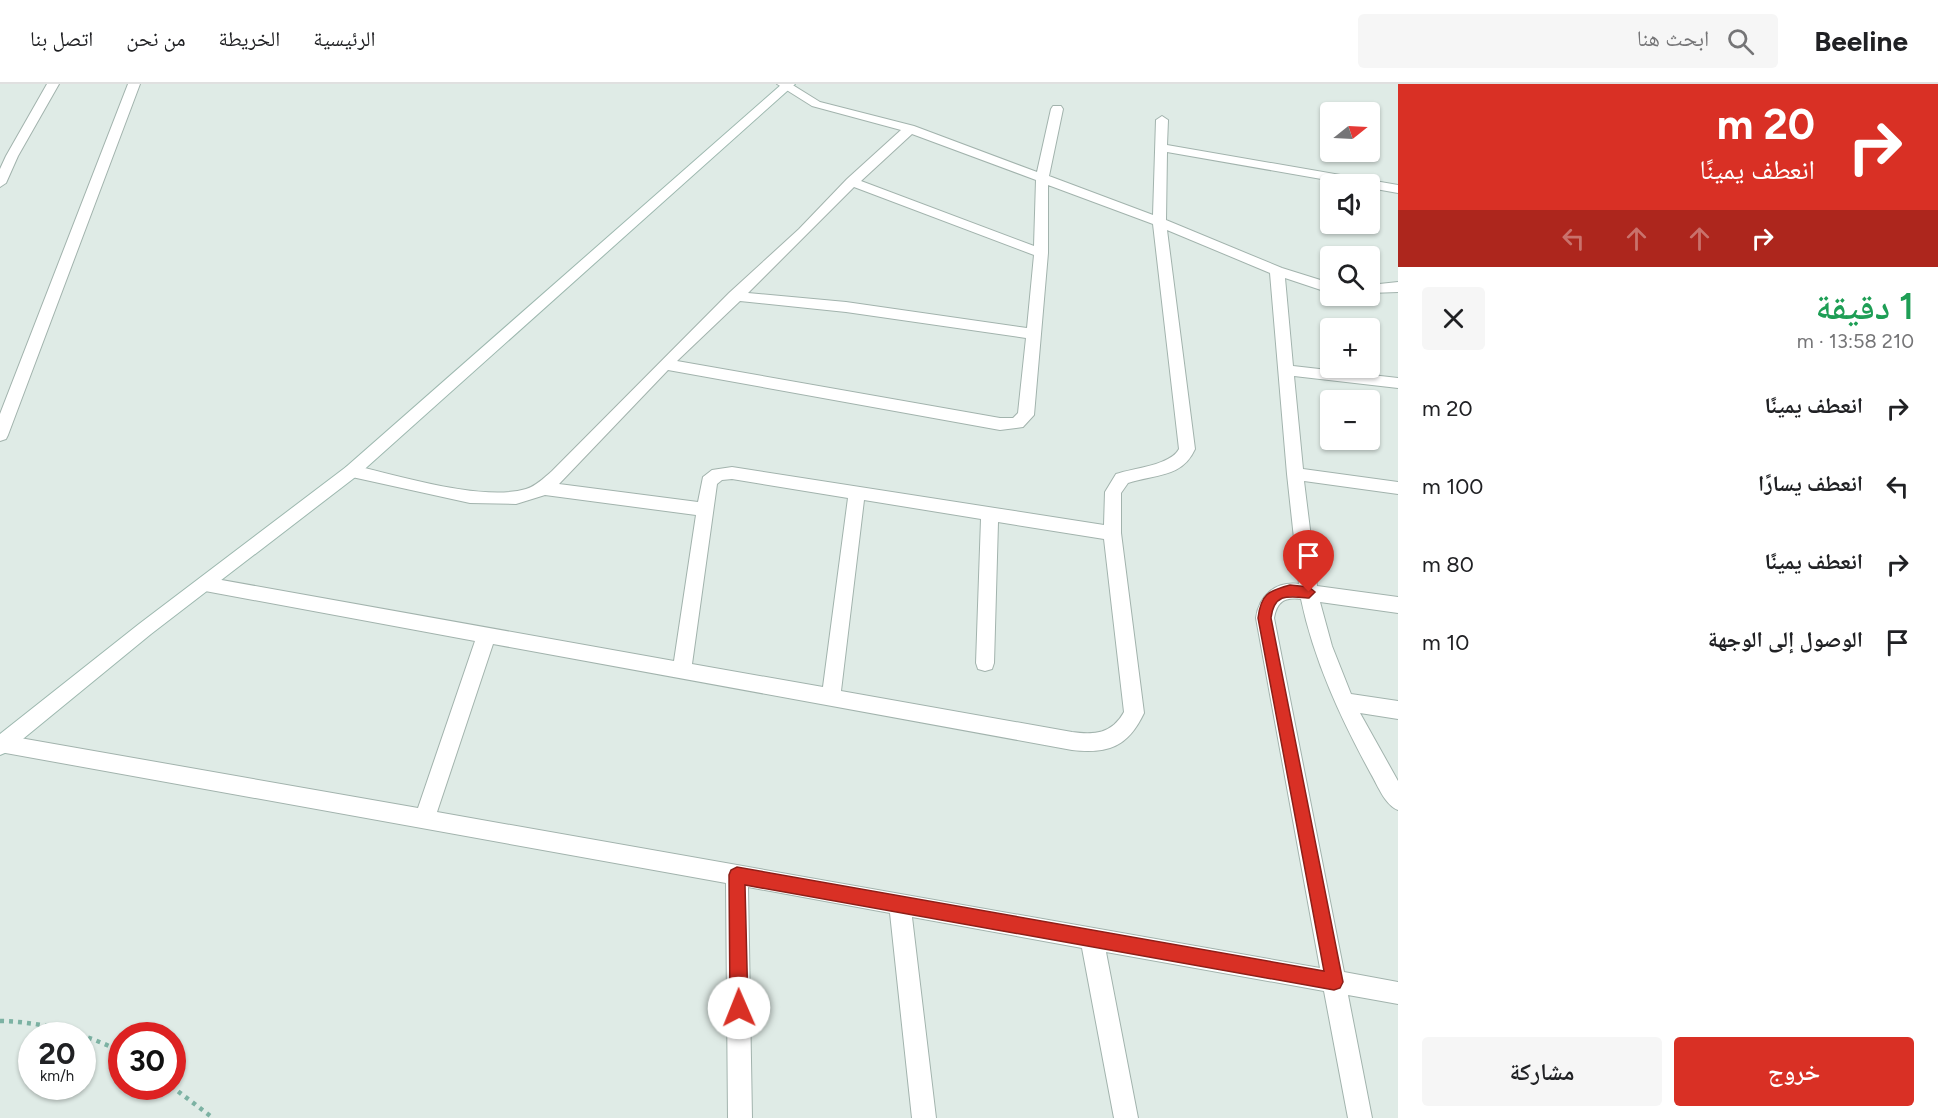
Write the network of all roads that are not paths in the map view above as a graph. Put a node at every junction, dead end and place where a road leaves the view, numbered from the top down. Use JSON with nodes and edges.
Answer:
{"nodes":[{"id":1,"x":53,"y":84,"type":"edge"},
{"id":2,"x":134,"y":84,"type":"edge"},
{"id":3,"x":786,"y":85,"type":"edge"},
{"id":4,"x":1057,"y":109,"type":"dead end"},
{"id":5,"x":1162,"y":120,"type":"dead end"},
{"id":6,"x":910,"y":129,"type":"junction"},
{"id":7,"x":1163,"y":148,"type":"junction"},
{"id":8,"x":6,"y":156,"type":"edge"},
{"id":9,"x":1042,"y":179,"type":"junction"},
{"id":10,"x":852,"y":182,"type":"junction"},
{"id":11,"x":0,"y":183,"type":"edge"},
{"id":12,"x":1398,"y":189,"type":"edge"},
{"id":13,"x":1159,"y":222,"type":"junction"},
{"id":14,"x":1041,"y":253,"type":"junction"},
{"id":15,"x":1276,"y":271,"type":"junction"},
{"id":16,"x":1320,"y":285,"type":"edge"},
{"id":17,"x":1398,"y":287,"type":"edge"},
{"id":18,"x":1380,"y":288,"type":"edge"},
{"id":19,"x":734,"y":297,"type":"junction"},
{"id":20,"x":1034,"y":334,"type":"junction"},
{"id":21,"x":664,"y":364,"type":"junction"},
{"id":22,"x":1286,"y":370,"type":"junction"},
{"id":23,"x":1398,"y":383,"type":"edge"},
{"id":24,"x":0,"y":435,"type":"edge"},
{"id":25,"x":352,"y":471,"type":"junction"},
{"id":26,"x":1295,"y":474,"type":"junction"},
{"id":27,"x":542,"y":488,"type":"junction"},
{"id":28,"x":1398,"y":488,"type":"edge"},
{"id":29,"x":857,"y":493,"type":"junction"},
{"id":30,"x":705,"y":510,"type":"junction"},
{"id":31,"x":990,"y":514,"type":"junction"},
{"id":32,"x":1112,"y":533,"type":"junction"},
{"id":33,"x":205,"y":584,"type":"junction"},
{"id":34,"x":1309,"y":592,"type":"junction"},
{"id":35,"x":1398,"y":605,"type":"edge"},
{"id":36,"x":487,"y":634,"type":"junction"},
{"id":37,"x":985,"y":663,"type":"dead end"},
{"id":38,"x":682,"y":669,"type":"junction"},
{"id":39,"x":831,"y":696,"type":"junction"},
{"id":40,"x":1347,"y":702,"type":"junction"},
{"id":41,"x":1398,"y":710,"type":"edge"},
{"id":42,"x":1,"y":745,"type":"edge"},
{"id":43,"x":1398,"y":800,"type":"edge"},
{"id":44,"x":424,"y":820,"type":"junction"},
{"id":45,"x":737,"y":875,"type":"junction"},
{"id":46,"x":900,"y":904,"type":"junction"},
{"id":47,"x":1092,"y":939,"type":"junction"},
{"id":48,"x":1334,"y":982,"type":"junction"},
{"id":49,"x":1398,"y":993,"type":"edge"},
{"id":50,"x":740,"y":1118,"type":"edge"},
{"id":51,"x":924,"y":1118,"type":"edge"},
{"id":52,"x":1126,"y":1118,"type":"edge"},
{"id":53,"x":1360,"y":1118,"type":"edge"}],
"edges":[{"from":1,"to":8,"type":"street"},
{"from":2,"to":24,"type":"street"},
{"from":3,"to":6,"type":"street"},
{"from":3,"to":25,"type":"street"},
{"from":4,"to":9,"type":"street"},
{"from":5,"to":7,"type":"street"},
{"from":6,"to":9,"type":"street"},
{"from":6,"to":10,"type":"street"},
{"from":7,"to":12,"type":"street"},
{"from":7,"to":13,"type":"street"},
{"from":8,"to":11,"type":"street"},
{"from":9,"to":13,"type":"street"},
{"from":9,"to":14,"type":"street"},
{"from":10,"to":14,"type":"street"},
{"from":10,"to":19,"type":"street"},
{"from":13,"to":15,"type":"street"},
{"from":13,"to":32,"type":"street"},
{"from":14,"to":20,"type":"street"},
{"from":15,"to":16,"type":"street"},
{"from":15,"to":22,"type":"street"},
{"from":17,"to":18,"type":"street"},
{"from":19,"to":20,"type":"street"},
{"from":19,"to":21,"type":"street"},
{"from":20,"to":21,"type":"street"},
{"from":21,"to":27,"type":"street"},
{"from":22,"to":23,"type":"street"},
{"from":22,"to":26,"type":"street"},
{"from":25,"to":27,"type":"street"},
{"from":25,"to":33,"type":"street"},
{"from":26,"to":28,"type":"street"},
{"from":26,"to":34,"type":"street"},
{"from":27,"to":30,"type":"street"},
{"from":29,"to":30,"type":"street"},
{"from":29,"to":31,"type":"street"},
{"from":29,"to":39,"type":"street"},
{"from":30,"to":38,"type":"street"},
{"from":31,"to":32,"type":"street"},
{"from":31,"to":37,"type":"street"},
{"from":32,"to":39,"type":"street"},
{"from":33,"to":36,"type":"street"},
{"from":33,"to":42,"type":"street"},
{"from":34,"to":35,"type":"street"},
{"from":34,"to":40,"type":"street"},
{"from":34,"to":48,"type":"street"},
{"from":36,"to":38,"type":"street"},
{"from":36,"to":44,"type":"street"},
{"from":38,"to":39,"type":"street"},
{"from":40,"to":41,"type":"street"},
{"from":40,"to":43,"type":"street"},
{"from":42,"to":44,"type":"street"},
{"from":44,"to":45,"type":"street"},
{"from":45,"to":46,"type":"street"},
{"from":45,"to":50,"type":"street"},
{"from":46,"to":47,"type":"street"},
{"from":46,"to":51,"type":"street"},
{"from":47,"to":48,"type":"street"},
{"from":47,"to":52,"type":"street"},
{"from":48,"to":49,"type":"street"},
{"from":48,"to":53,"type":"street"}]}
